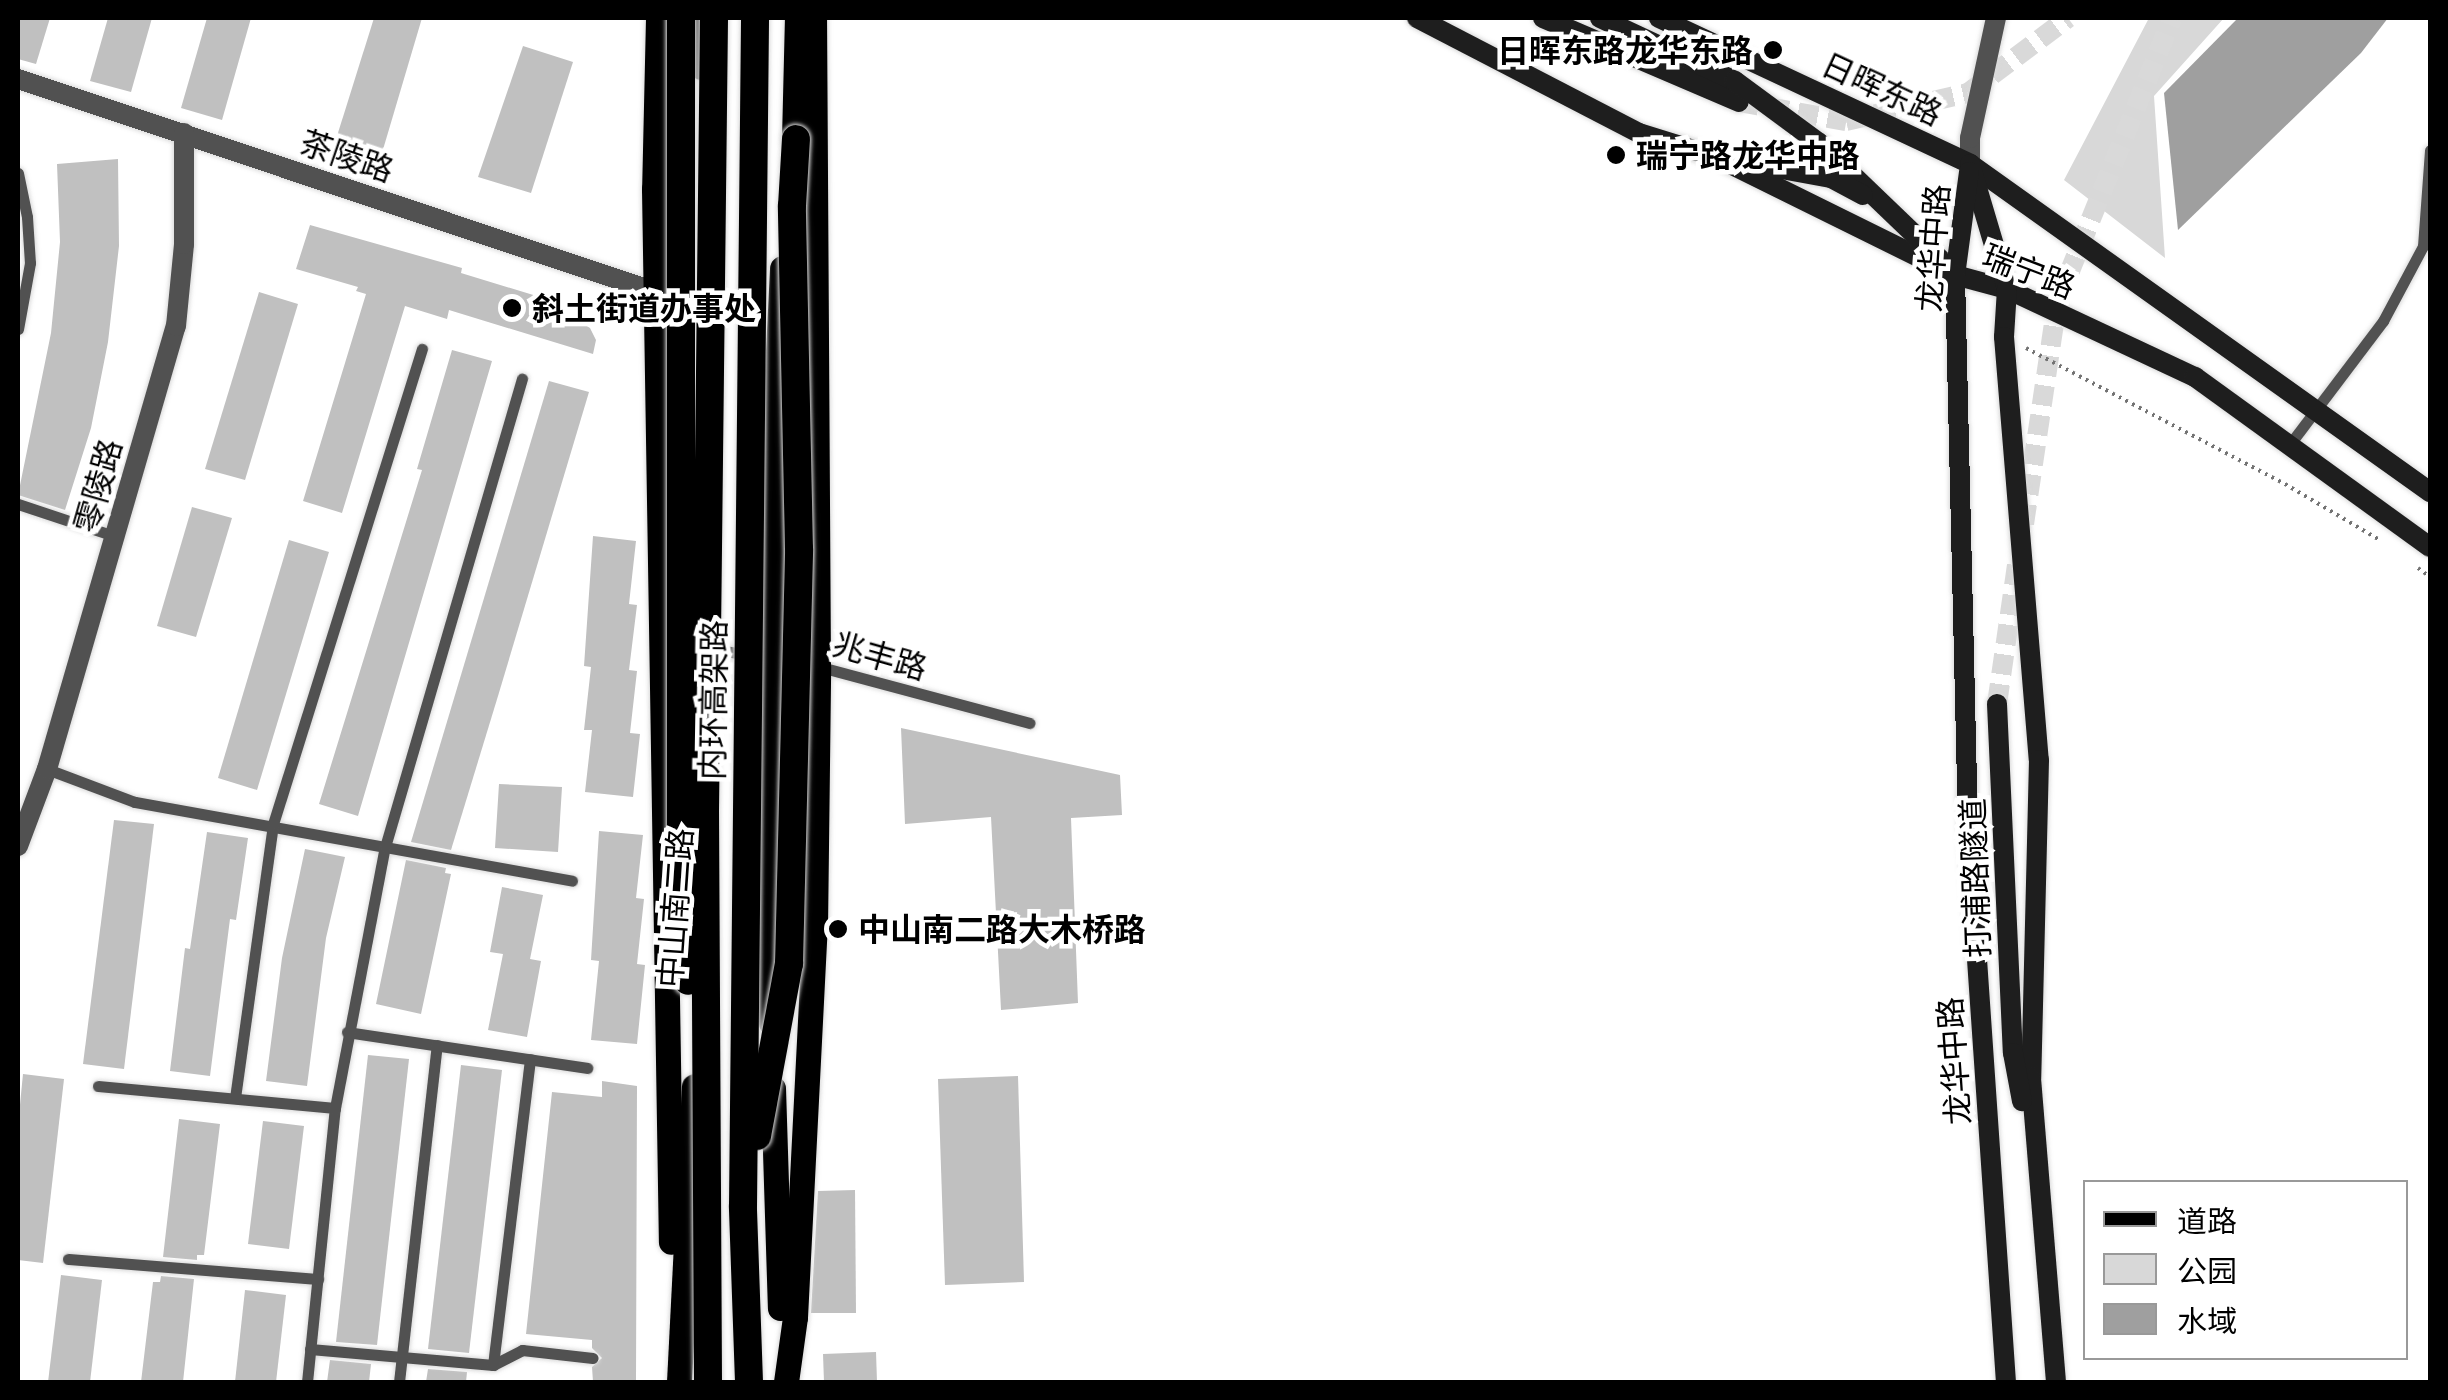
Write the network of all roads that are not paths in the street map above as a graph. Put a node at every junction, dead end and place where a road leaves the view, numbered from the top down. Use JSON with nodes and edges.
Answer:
{"nodes":[{"id":1,"x":658,"y":18,"type":"edge"},
{"id":2,"x":681,"y":18,"type":"edge"},
{"id":3,"x":700,"y":18,"type":"edge"},
{"id":4,"x":714,"y":18,"type":"edge"},
{"id":5,"x":755,"y":18,"type":"edge"},
{"id":6,"x":796,"y":18,"type":"edge"},
{"id":7,"x":814,"y":18,"type":"edge"},
{"id":8,"x":1418,"y":18,"type":"edge"},
{"id":9,"x":1542,"y":18,"type":"edge"},
{"id":10,"x":1600,"y":18,"type":"edge"},
{"id":11,"x":1659,"y":18,"type":"edge"},
{"id":12,"x":1996,"y":18,"type":"edge"},
{"id":13,"x":18,"y":80,"type":"edge"},
{"id":14,"x":1739,"y":102,"type":"tunnel mouth"},
{"id":15,"x":184,"y":133,"type":"junction"},
{"id":16,"x":2430,"y":150,"type":"edge"},
{"id":17,"x":1716,"y":157,"type":"junction"},
{"id":18,"x":1970,"y":164,"type":"junction"},
{"id":19,"x":18,"y":173,"type":"edge"},
{"id":20,"x":1883,"y":205,"type":"junction"},
{"id":21,"x":1956,"y":275,"type":"junction"},
{"id":22,"x":2007,"y":289,"type":"junction"},
{"id":23,"x":656,"y":292,"type":"junction"},
{"id":24,"x":18,"y":328,"type":"edge"},
{"id":25,"x":422,"y":349,"type":"dead end"},
{"id":26,"x":522,"y":379,"type":"dead end"},
{"id":27,"x":2316,"y":410,"type":"junction"},
{"id":28,"x":2290,"y":444,"type":"junction"},
{"id":29,"x":2430,"y":492,"type":"edge"},
{"id":30,"x":18,"y":504,"type":"edge"},
{"id":31,"x":114,"y":536,"type":"junction"},
{"id":32,"x":2430,"y":547,"type":"edge"},
{"id":33,"x":714,"y":649,"type":"junction"},
{"id":34,"x":771,"y":659,"type":"junction"},
{"id":35,"x":818,"y":666,"type":"junction"},
{"id":36,"x":1996,"y":704,"type":"tunnel mouth"},
{"id":37,"x":1030,"y":723,"type":"dead end"},
{"id":38,"x":47,"y":769,"type":"junction"},
{"id":39,"x":273,"y":824,"type":"junction"},
{"id":40,"x":18,"y":846,"type":"edge"},
{"id":41,"x":384,"y":847,"type":"junction"},
{"id":42,"x":572,"y":880,"type":"dead end"},
{"id":43,"x":347,"y":1032,"type":"junction"},
{"id":44,"x":437,"y":1045,"type":"junction"},
{"id":45,"x":530,"y":1059,"type":"junction"},
{"id":46,"x":586,"y":1068,"type":"dead end"},
{"id":47,"x":98,"y":1086,"type":"dead end"},
{"id":48,"x":235,"y":1098,"type":"junction"},
{"id":49,"x":335,"y":1108,"type":"junction"},
{"id":50,"x":744,"y":1206,"type":"junction"},
{"id":51,"x":705,"y":1219,"type":"junction"},
{"id":52,"x":2047,"y":1225,"type":"junction"},
{"id":53,"x":68,"y":1258,"type":"dead end"},
{"id":54,"x":318,"y":1279,"type":"junction"},
{"id":55,"x":310,"y":1349,"type":"junction"},
{"id":56,"x":401,"y":1357,"type":"junction"},
{"id":57,"x":593,"y":1358,"type":"dead end"},
{"id":58,"x":493,"y":1365,"type":"junction"},
{"id":59,"x":307,"y":1382,"type":"edge"},
{"id":60,"x":399,"y":1382,"type":"edge"},
{"id":61,"x":676,"y":1382,"type":"edge"},
{"id":62,"x":708,"y":1382,"type":"edge"},
{"id":63,"x":749,"y":1382,"type":"edge"},
{"id":64,"x":784,"y":1382,"type":"edge"},
{"id":65,"x":2006,"y":1382,"type":"edge"},
{"id":66,"x":2056,"y":1382,"type":"edge"}],
"edges":[{"from":1,"to":23,"type":"main road","name":"中山南二路"},
{"from":2,"to":51,"type":"highway","bridge":true},
{"from":3,"to":33,"type":"main road","name":"中山南二路"},
{"from":4,"to":51,"type":"highway","name":"内环高架路","bridge":true},
{"from":5,"to":50,"type":"highway","name":"内环高架路","bridge":true},
{"from":6,"to":34,"type":"main road"},
{"from":6,"to":50,"type":"highway","bridge":true},
{"from":7,"to":35,"type":"main road"},
{"from":8,"to":17,"type":"main road","name":"瑞宁路"},
{"from":9,"to":14,"type":"main road"},
{"from":10,"to":20,"type":"main road"},
{"from":11,"to":18,"type":"main road","name":"日晖东路"},
{"from":12,"to":18,"type":"street"},
{"from":13,"to":15,"type":"street","name":"茶陵路"},
{"from":15,"to":23,"type":"street","name":"茶陵路"},
{"from":15,"to":31,"type":"street","name":"零陵路"},
{"from":16,"to":27,"type":"lane"},
{"from":17,"to":20,"type":"main road"},
{"from":17,"to":21,"type":"main road","name":"瑞宁路"},
{"from":18,"to":21,"type":"main road","name":"龙华中路"},
{"from":18,"to":22,"type":"main road","name":"龙华中路"},
{"from":18,"to":27,"type":"main road","name":"瑞宁路"},
{"from":19,"to":24,"type":"lane"},
{"from":20,"to":21,"type":"main road"},
{"from":21,"to":22,"type":"main road","name":"瑞宁路"},
{"from":21,"to":65,"type":"main road","name":"龙华中路"},
{"from":22,"to":28,"type":"main road","name":"瑞宁路"},
{"from":22,"to":52,"type":"main road","name":"龙华中路"},
{"from":23,"to":61,"type":"main road","name":"中山南二路"},
{"from":25,"to":39,"type":"lane"},
{"from":26,"to":41,"type":"lane"},
{"from":27,"to":28,"type":"lane"},
{"from":27,"to":29,"type":"main road","name":"瑞宁路"},
{"from":28,"to":32,"type":"main road","name":"瑞宁路"},
{"from":30,"to":31,"type":"lane"},
{"from":31,"to":38,"type":"street","name":"零陵路"},
{"from":33,"to":34,"type":"lane","name":"兆丰路"},
{"from":33,"to":61,"type":"main road","name":"中山南二路"},
{"from":34,"to":35,"type":"lane","name":"兆丰路"},
{"from":34,"to":64,"type":"main road"},
{"from":35,"to":37,"type":"lane","name":"兆丰路"},
{"from":35,"to":64,"type":"main road"},
{"from":36,"to":52,"type":"main road","name":"打浦路隧道"},
{"from":38,"to":39,"type":"lane"},
{"from":38,"to":40,"type":"street","name":"零陵路"},
{"from":39,"to":41,"type":"lane"},
{"from":39,"to":48,"type":"lane"},
{"from":41,"to":42,"type":"lane"},
{"from":41,"to":43,"type":"lane"},
{"from":43,"to":44,"type":"lane"},
{"from":43,"to":49,"type":"lane"},
{"from":44,"to":45,"type":"lane"},
{"from":44,"to":56,"type":"lane"},
{"from":45,"to":46,"type":"lane"},
{"from":45,"to":58,"type":"lane"},
{"from":47,"to":48,"type":"lane"},
{"from":48,"to":49,"type":"lane"},
{"from":49,"to":54,"type":"lane"},
{"from":50,"to":63,"type":"highway","name":"内环高架路","bridge":true},
{"from":51,"to":62,"type":"highway","name":"内环高架路","bridge":true},
{"from":52,"to":66,"type":"main road","name":"龙华中路"},
{"from":53,"to":54,"type":"lane"},
{"from":54,"to":55,"type":"lane"},
{"from":55,"to":56,"type":"lane"},
{"from":55,"to":59,"type":"lane"},
{"from":56,"to":58,"type":"lane"},
{"from":56,"to":60,"type":"lane"},
{"from":57,"to":58,"type":"lane"}]}
